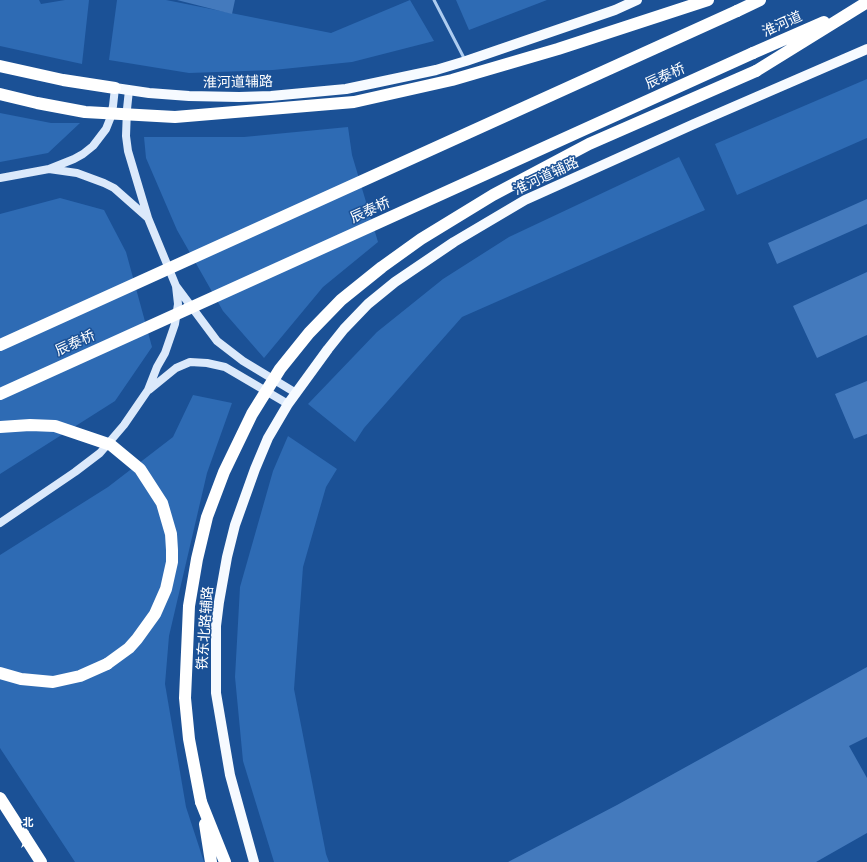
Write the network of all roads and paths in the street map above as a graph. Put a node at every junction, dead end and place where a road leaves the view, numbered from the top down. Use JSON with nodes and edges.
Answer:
{"nodes":[{"id":1,"x":434,"y":0,"type":"edge"},
{"id":2,"x":637,"y":0,"type":"edge"},
{"id":3,"x":708,"y":0,"type":"edge"},
{"id":4,"x":760,"y":0,"type":"edge"},
{"id":5,"x":866,"y":3,"type":"edge"},
{"id":6,"x":867,"y":49,"type":"edge"},
{"id":7,"x":753,"y":53,"type":"joint"},
{"id":8,"x":466,"y":61,"type":"junction"},
{"id":9,"x":0,"y":66,"type":"edge"},
{"id":10,"x":115,"y":88,"type":"junction"},
{"id":11,"x":129,"y":90,"type":"junction"},
{"id":12,"x":0,"y":94,"type":"edge"},
{"id":13,"x":49,"y":170,"type":"junction"},
{"id":14,"x":0,"y":178,"type":"edge"},
{"id":15,"x":148,"y":218,"type":"junction"},
{"id":16,"x":176,"y":286,"type":"junction"},
{"id":17,"x":0,"y":345,"type":"edge"},
{"id":18,"x":148,"y":390,"type":"junction"},
{"id":19,"x":296,"y":393,"type":"junction"},
{"id":20,"x":0,"y":394,"type":"edge"},
{"id":21,"x":288,"y":404,"type":"junction"},
{"id":22,"x":0,"y":427,"type":"edge"},
{"id":23,"x":0,"y":523,"type":"edge"},
{"id":24,"x":0,"y":673,"type":"edge"},
{"id":25,"x":0,"y":798,"type":"edge"},
{"id":26,"x":201,"y":802,"type":"junction"},
{"id":27,"x":41,"y":862,"type":"edge"},
{"id":28,"x":211,"y":862,"type":"edge"},
{"id":29,"x":225,"y":862,"type":"edge"},
{"id":30,"x":254,"y":862,"type":"edge"}],
"edges":[{"from":1,"to":8,"type":"lane"},
{"from":2,"to":8,"type":"main road","name":"淮河道辅路"},
{"from":3,"to":12,"type":"highway","bridge":true},
{"from":4,"to":17,"type":"highway","name":"辰泰桥","bridge":true},
{"from":5,"to":7,"type":"highway","name":"淮河道"},
{"from":5,"to":26,"type":"highway","bridge":true},
{"from":6,"to":19,"type":"main road","name":"淮河道辅路"},
{"from":7,"to":20,"type":"highway","name":"辰泰桥","bridge":true},
{"from":8,"to":11,"type":"main road","name":"淮河道辅路"},
{"from":9,"to":10,"type":"highway"},
{"from":10,"to":11,"type":"main road","name":"淮河道辅路"},
{"from":10,"to":13,"type":"street"},
{"from":11,"to":15,"type":"street"},
{"from":13,"to":14,"type":"street"},
{"from":13,"to":15,"type":"street"},
{"from":15,"to":16,"type":"street"},
{"from":16,"to":18,"type":"street"},
{"from":16,"to":19,"type":"street"},
{"from":18,"to":21,"type":"street"},
{"from":18,"to":23,"type":"street"},
{"from":19,"to":21,"type":"main road","name":"淮河道辅路"},
{"from":21,"to":30,"type":"main road","name":"铁东北路辅路"},
{"from":22,"to":24,"type":"highway","bridge":true},
{"from":25,"to":27,"type":"highway"},
{"from":26,"to":28,"type":"highway"},
{"from":26,"to":29,"type":"highway"}]}
